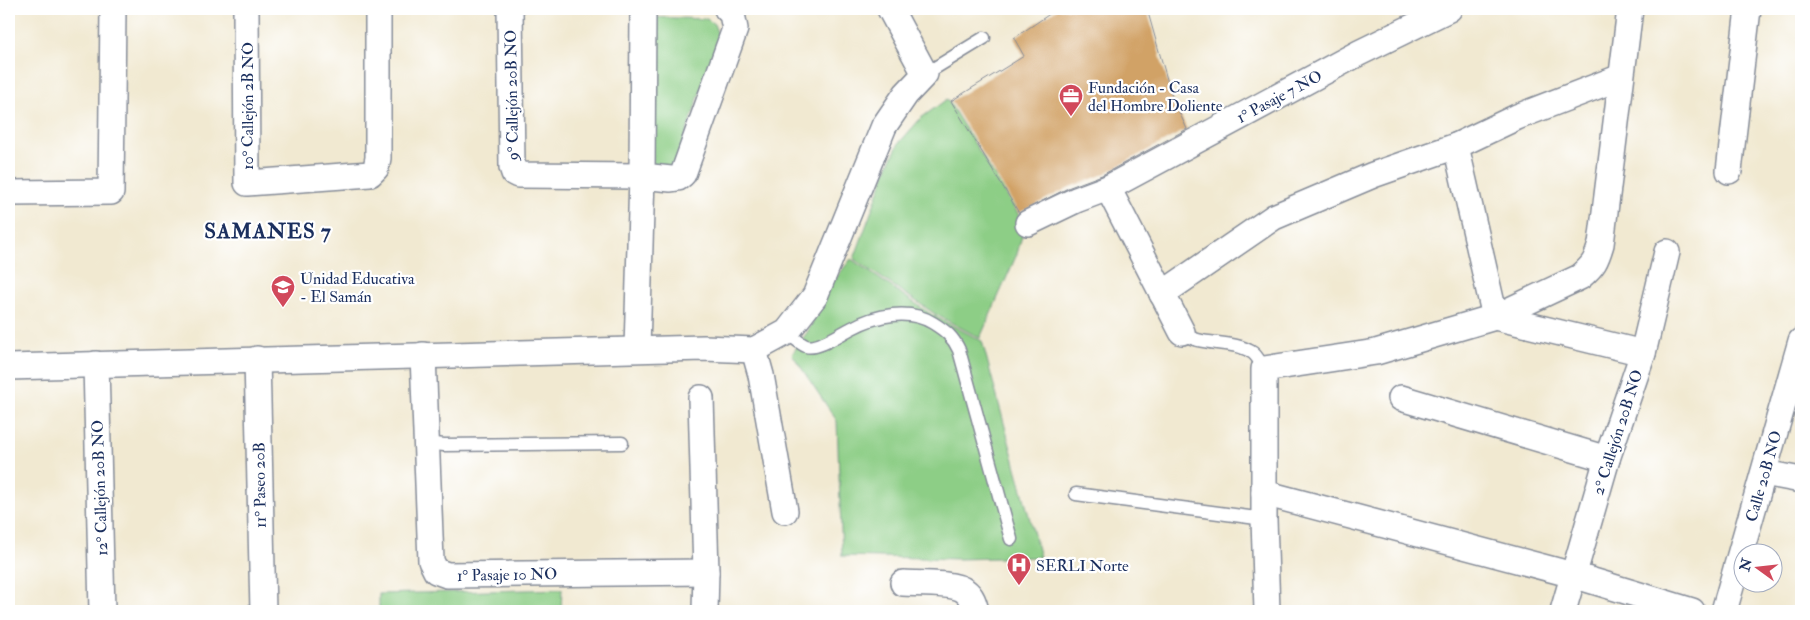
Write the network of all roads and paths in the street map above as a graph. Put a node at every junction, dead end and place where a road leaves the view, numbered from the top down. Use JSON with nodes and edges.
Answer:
{"nodes":[{"id":1,"x":114,"y":9,"type":"edge"},
{"id":2,"x":246,"y":9,"type":"edge"},
{"id":3,"x":378,"y":9,"type":"edge"},
{"id":4,"x":510,"y":9,"type":"edge"},
{"id":5,"x":643,"y":9,"type":"edge"},
{"id":6,"x":727,"y":9,"type":"edge"},
{"id":7,"x":890,"y":9,"type":"edge"},
{"id":8,"x":1450,"y":9,"type":"edge"},
{"id":9,"x":1630,"y":9,"type":"edge"},
{"id":10,"x":1748,"y":9,"type":"edge"},
{"id":11,"x":984,"y":38,"type":"dead end"},
{"id":12,"x":925,"y":74,"type":"junction"},
{"id":13,"x":1621,"y":77,"type":"junction"},
{"id":14,"x":1456,"y":146,"type":"junction"},
{"id":15,"x":1729,"y":171,"type":"dead end"},
{"id":16,"x":642,"y":176,"type":"junction"},
{"id":17,"x":1108,"y":188,"type":"junction"},
{"id":18,"x":9,"y":193,"type":"edge"},
{"id":19,"x":1028,"y":223,"type":"dead end"},
{"id":20,"x":1667,"y":252,"type":"dead end"},
{"id":21,"x":1162,"y":294,"type":"junction"},
{"id":22,"x":1495,"y":317,"type":"junction"},
{"id":23,"x":787,"y":332,"type":"junction"},
{"id":24,"x":1182,"y":332,"type":"joint"},
{"id":25,"x":1801,"y":342,"type":"edge"},
{"id":26,"x":638,"y":349,"type":"junction"},
{"id":27,"x":754,"y":350,"type":"junction"},
{"id":28,"x":1643,"y":353,"type":"junction"},
{"id":29,"x":423,"y":355,"type":"junction"},
{"id":30,"x":256,"y":359,"type":"junction"},
{"id":31,"x":96,"y":364,"type":"junction"},
{"id":32,"x":9,"y":367,"type":"edge"},
{"id":33,"x":1264,"y":369,"type":"junction"},
{"id":34,"x":701,"y":398,"type":"dead end"},
{"id":35,"x":1401,"y":398,"type":"dead end"},
{"id":36,"x":426,"y":443,"type":"junction"},
{"id":37,"x":622,"y":443,"type":"dead end"},
{"id":38,"x":1607,"y":459,"type":"junction"},
{"id":39,"x":1764,"y":473,"type":"junction"},
{"id":40,"x":1801,"y":480,"type":"edge"},
{"id":41,"x":1264,"y":493,"type":"junction"},
{"id":42,"x":1076,"y":494,"type":"dead end"},
{"id":43,"x":784,"y":511,"type":"dead end"},
{"id":44,"x":1264,"y":519,"type":"junction"},
{"id":45,"x":1011,"y":539,"type":"dead end"},
{"id":46,"x":706,"y":572,"type":"junction"},
{"id":47,"x":1573,"y":575,"type":"junction"},
{"id":48,"x":902,"y":583,"type":"dead end"},
{"id":49,"x":102,"y":611,"type":"edge"},
{"id":50,"x":262,"y":611,"type":"edge"},
{"id":51,"x":705,"y":611,"type":"edge"},
{"id":52,"x":976,"y":611,"type":"edge"},
{"id":53,"x":1267,"y":611,"type":"edge"},
{"id":54,"x":1563,"y":611,"type":"edge"},
{"id":55,"x":1692,"y":611,"type":"edge"},
{"id":56,"x":1724,"y":611,"type":"edge"}],
"edges":[{"from":1,"to":18,"type":"street"},
{"from":2,"to":3,"type":"street","name":"10° Callejón 2B NO"},
{"from":4,"to":16,"type":"street","name":"9° Callejón 20B NO"},
{"from":5,"to":16,"type":"street"},
{"from":6,"to":16,"type":"street"},
{"from":7,"to":12,"type":"street"},
{"from":8,"to":17,"type":"street","name":"1° Pasaje 7 NO"},
{"from":9,"to":13,"type":"street"},
{"from":10,"to":15,"type":"street"},
{"from":11,"to":12,"type":"lane"},
{"from":12,"to":23,"type":"street"},
{"from":13,"to":14,"type":"street"},
{"from":13,"to":22,"type":"street"},
{"from":14,"to":21,"type":"street"},
{"from":14,"to":22,"type":"street"},
{"from":16,"to":26,"type":"street"},
{"from":17,"to":19,"type":"street","name":"1° Pasaje 7 NO"},
{"from":17,"to":21,"type":"street"},
{"from":20,"to":28,"type":"street","name":"2° Callejón 20B NO"},
{"from":21,"to":24,"type":"street"},
{"from":22,"to":28,"type":"street"},
{"from":22,"to":33,"type":"street"},
{"from":23,"to":27,"type":"street"},
{"from":23,"to":45,"type":"lane"},
{"from":24,"to":33,"type":"lane"},
{"from":25,"to":39,"type":"street","name":"Calle 20B NO"},
{"from":26,"to":27,"type":"street"},
{"from":26,"to":29,"type":"street"},
{"from":27,"to":43,"type":"street"},
{"from":28,"to":38,"type":"street","name":"2° Callejón 20B NO"},
{"from":29,"to":30,"type":"street"},
{"from":29,"to":36,"type":"street","name":"1° Pasaje 10 NO"},
{"from":30,"to":31,"type":"street"},
{"from":30,"to":50,"type":"street","name":"11° Paseo 20B"},
{"from":31,"to":32,"type":"street"},
{"from":31,"to":49,"type":"street","name":"12° Callejón 20B NO"},
{"from":33,"to":41,"type":"street"},
{"from":34,"to":46,"type":"street"},
{"from":35,"to":38,"type":"street"},
{"from":36,"to":37,"type":"lane"},
{"from":36,"to":46,"type":"street","name":"1° Pasaje 10 NO"},
{"from":38,"to":47,"type":"street","name":"2° Callejón 20B NO"},
{"from":39,"to":40,"type":"street"},
{"from":39,"to":56,"type":"street","name":"Calle 20B NO"},
{"from":41,"to":44,"type":"street"},
{"from":41,"to":47,"type":"street"},
{"from":42,"to":44,"type":"lane"},
{"from":44,"to":53,"type":"street"},
{"from":46,"to":51,"type":"street"},
{"from":47,"to":54,"type":"street","name":"2° Callejón 20B NO"},
{"from":47,"to":55,"type":"street"},
{"from":48,"to":52,"type":"street"}]}
